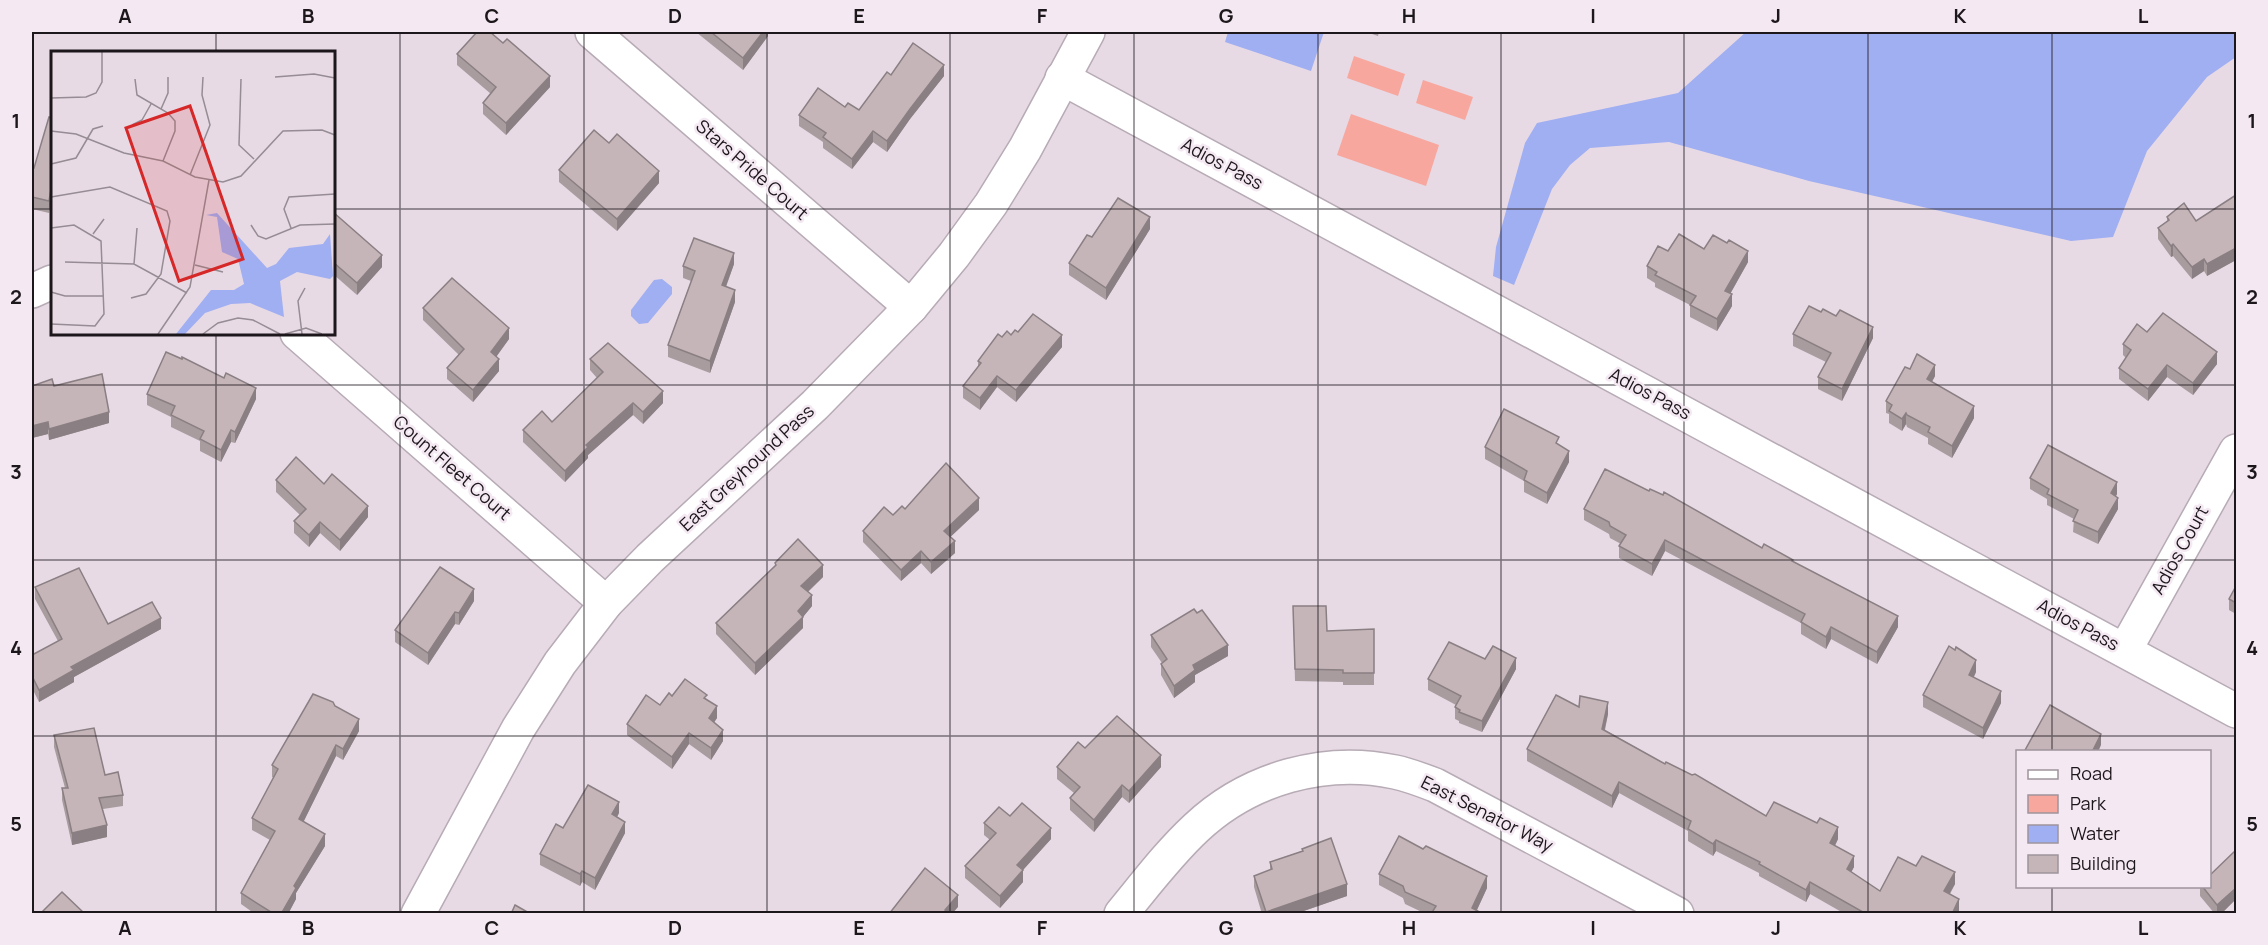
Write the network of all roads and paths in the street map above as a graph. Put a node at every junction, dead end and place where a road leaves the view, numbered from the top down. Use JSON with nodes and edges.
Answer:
{"nodes":[{"id":1,"x":592,"y":32,"type":"edge"},
{"id":2,"x":1088,"y":32,"type":"edge"},
{"id":3,"x":1062,"y":78,"type":"junction"},
{"id":4,"x":51,"y":282,"type":"edge"},
{"id":5,"x":32,"y":291,"type":"edge"},
{"id":6,"x":911,"y":307,"type":"junction"},
{"id":7,"x":298,"y":334,"type":"edge"},
{"id":8,"x":2236,"y":451,"type":"edge"},
{"id":9,"x":606,"y":603,"type":"junction"},
{"id":10,"x":2125,"y":650,"type":"junction"},
{"id":11,"x":2236,"y":711,"type":"edge"},
{"id":12,"x":418,"y":914,"type":"edge"},
{"id":13,"x":1120,"y":914,"type":"edge"},
{"id":14,"x":1677,"y":914,"type":"edge"}],
"edges":[{"from":1,"to":6,"type":"street","name":"Stars Pride Court"},
{"from":2,"to":3,"type":"street","name":"East Greyhound Pass"},
{"from":3,"to":6,"type":"street","name":"East Greyhound Pass"},
{"from":3,"to":10,"type":"street","name":"Adios Pass"},
{"from":4,"to":5,"type":"street"},
{"from":6,"to":9,"type":"street","name":"East Greyhound Pass"},
{"from":7,"to":9,"type":"street","name":"Count Fleet Court"},
{"from":8,"to":10,"type":"street","name":"Adios Court"},
{"from":9,"to":12,"type":"street","name":"East Greyhound Pass"},
{"from":10,"to":11,"type":"street","name":"Adios Pass"},
{"from":13,"to":14,"type":"street","name":"East Senator Way"}]}
